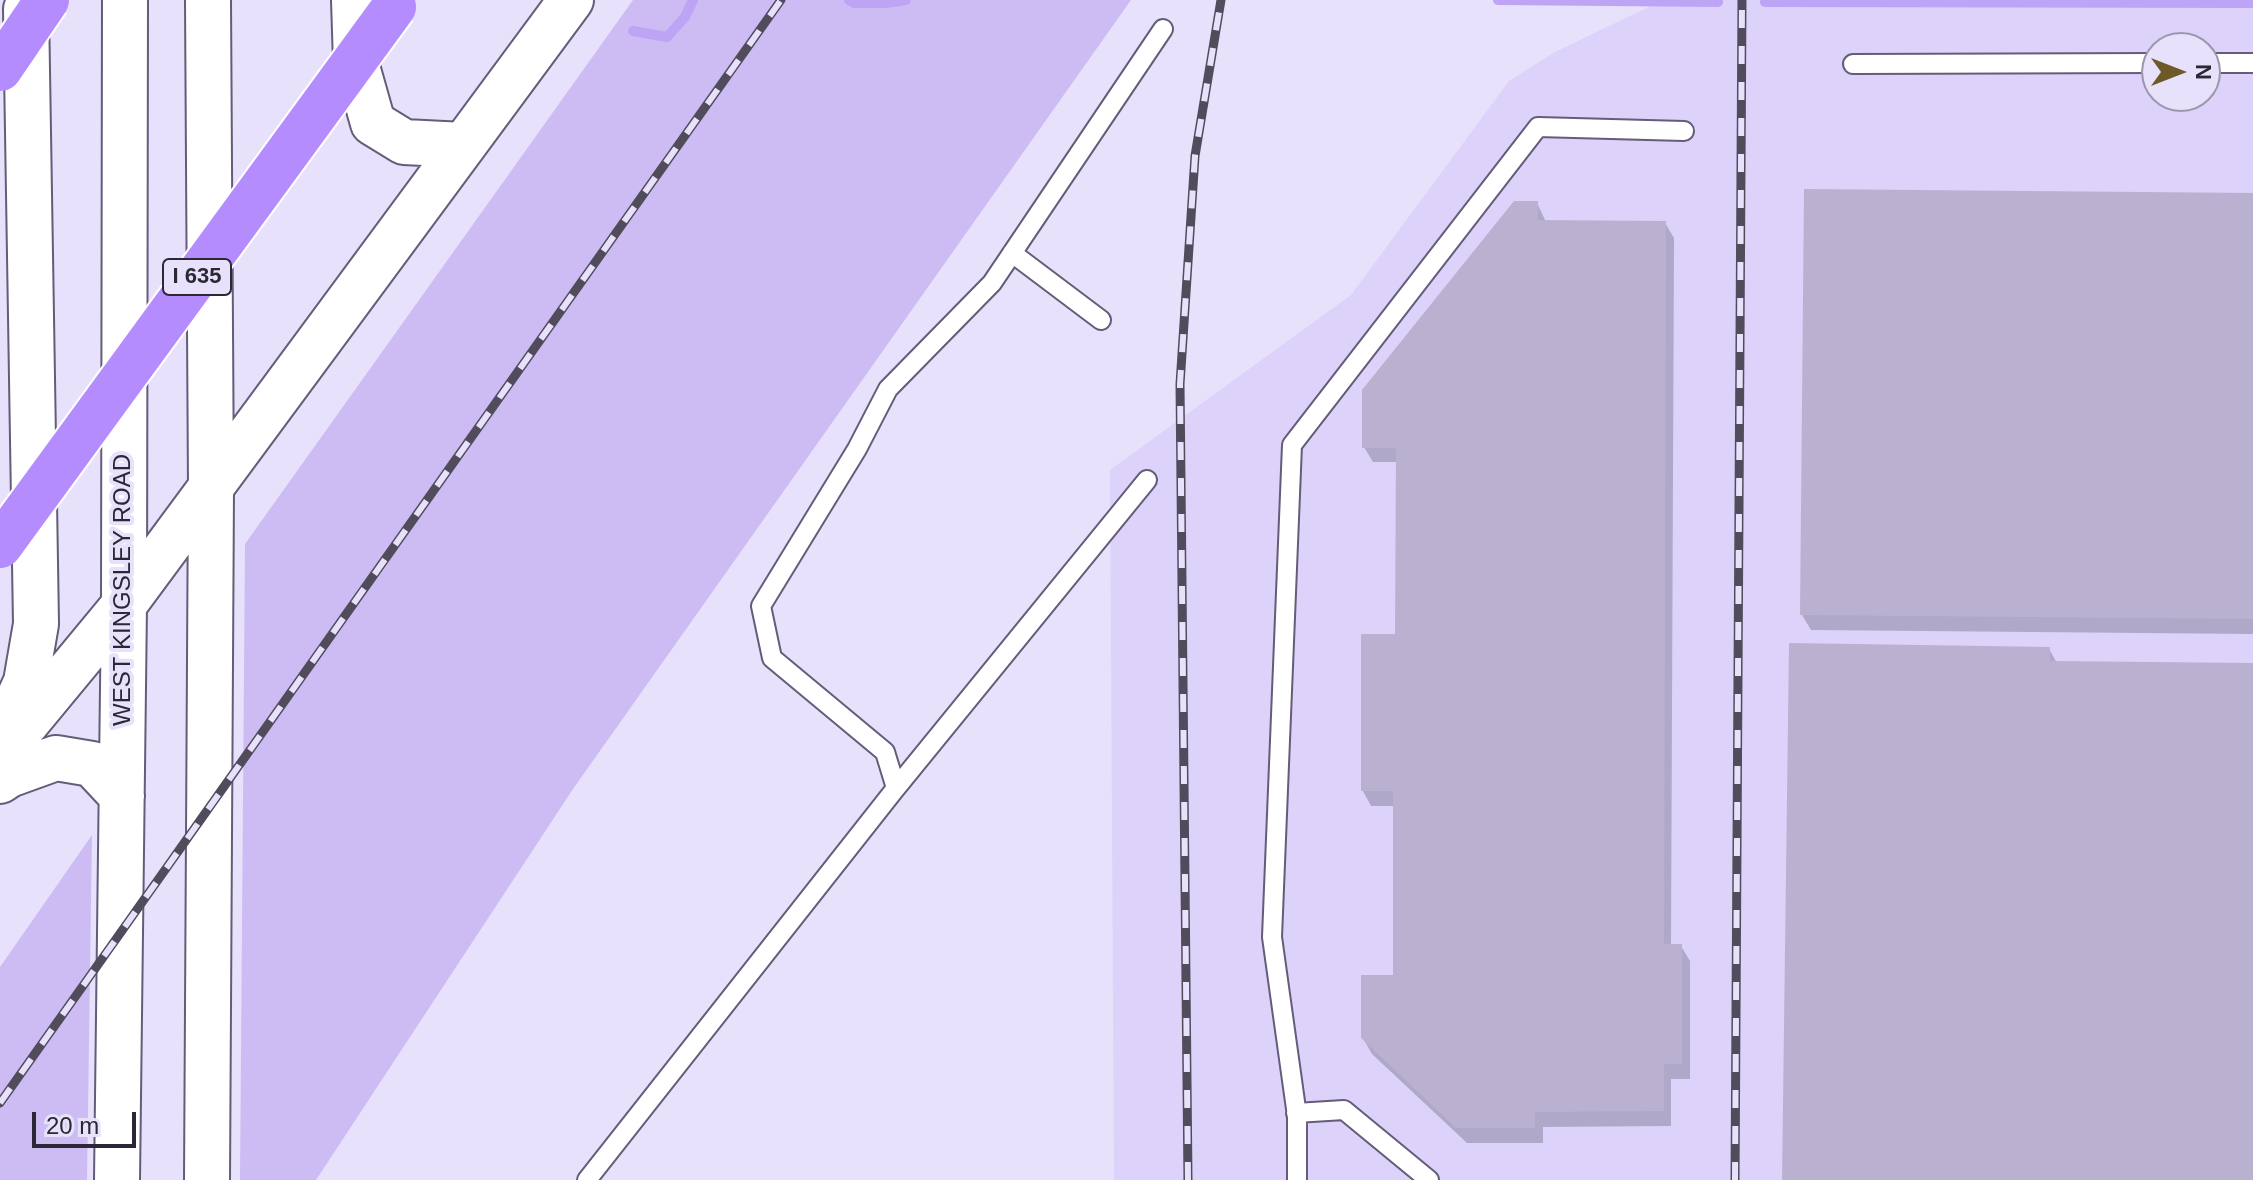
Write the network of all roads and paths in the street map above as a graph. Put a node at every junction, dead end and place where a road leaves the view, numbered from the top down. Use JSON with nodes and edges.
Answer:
{"nodes":[{"id":1,"x":26,"y":0,"type":"edge"},
{"id":2,"x":47,"y":0,"type":"edge"},
{"id":3,"x":125,"y":0,"type":"edge"},
{"id":4,"x":208,"y":0,"type":"edge"},
{"id":5,"x":571,"y":0,"type":"edge"},
{"id":6,"x":374,"y":4,"type":"edge"},
{"id":7,"x":1163,"y":29,"type":"dead end"},
{"id":8,"x":2141,"y":63,"type":"edge"},
{"id":9,"x":2221,"y":63,"type":"edge"},
{"id":10,"x":2253,"y":63,"type":"edge"},
{"id":11,"x":1853,"y":64,"type":"dead end"},
{"id":12,"x":0,"y":69,"type":"edge"},
{"id":13,"x":1684,"y":131,"type":"dead end"},
{"id":14,"x":464,"y":145,"type":"junction"},
{"id":15,"x":1012,"y":253,"type":"junction"},
{"id":16,"x":1101,"y":320,"type":"dead end"},
{"id":17,"x":1147,"y":480,"type":"dead end"},
{"id":18,"x":211,"y":489,"type":"junction"},
{"id":19,"x":0,"y":546,"type":"edge"},
{"id":20,"x":124,"y":605,"type":"junction"},
{"id":21,"x":0,"y":740,"type":"edge"},
{"id":22,"x":0,"y":755,"type":"edge"},
{"id":23,"x":0,"y":781,"type":"edge"},
{"id":24,"x":896,"y":788,"type":"junction"},
{"id":25,"x":122,"y":796,"type":"junction"},
{"id":26,"x":1296,"y":1113,"type":"junction"},
{"id":27,"x":117,"y":1180,"type":"edge"},
{"id":28,"x":207,"y":1180,"type":"edge"},
{"id":29,"x":587,"y":1180,"type":"edge"},
{"id":30,"x":1297,"y":1180,"type":"edge"},
{"id":31,"x":1429,"y":1180,"type":"edge"}],
"edges":[{"from":1,"to":21,"type":"main road"},
{"from":2,"to":12,"type":"highway","bridge":true},
{"from":3,"to":20,"type":"main road","name":"WEST KINGSLEY ROAD"},
{"from":4,"to":18,"type":"main road"},
{"from":5,"to":14,"type":"main road"},
{"from":6,"to":14,"type":"main road"},
{"from":6,"to":19,"type":"highway","number":"I 635","bridge":true},
{"from":7,"to":15,"type":"lane"},
{"from":8,"to":11,"type":"lane"},
{"from":9,"to":10,"type":"lane"},
{"from":13,"to":26,"type":"lane"},
{"from":14,"to":18,"type":"main road"},
{"from":15,"to":16,"type":"lane"},
{"from":15,"to":24,"type":"lane"},
{"from":17,"to":24,"type":"lane"},
{"from":18,"to":20,"type":"main road"},
{"from":18,"to":28,"type":"main road"},
{"from":20,"to":22,"type":"main road"},
{"from":20,"to":25,"type":"main road","name":"WEST KINGSLEY ROAD"},
{"from":23,"to":25,"type":"main road"},
{"from":24,"to":29,"type":"lane"},
{"from":25,"to":27,"type":"main road","name":"WEST KINGSLEY ROAD"},
{"from":26,"to":30,"type":"lane"},
{"from":26,"to":31,"type":"lane"}]}
